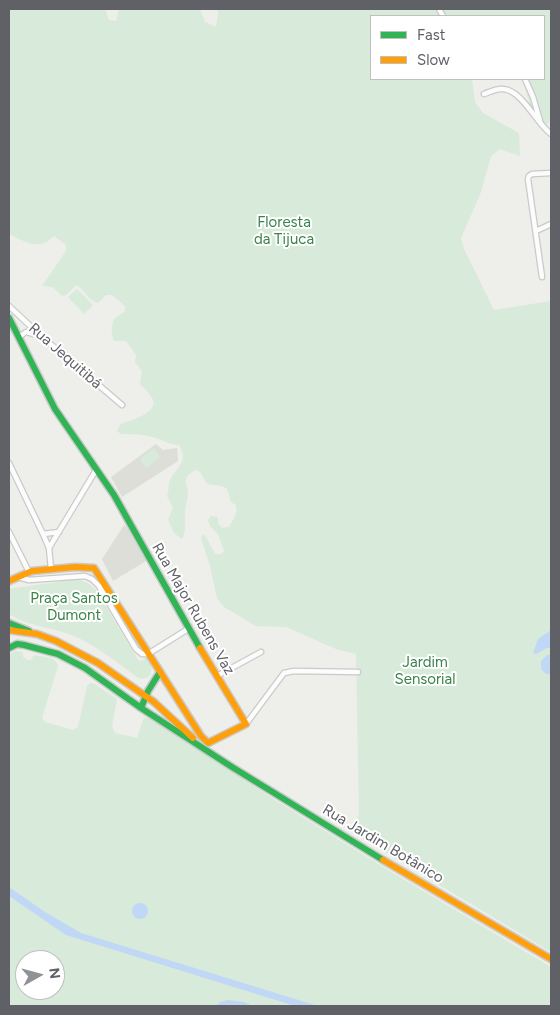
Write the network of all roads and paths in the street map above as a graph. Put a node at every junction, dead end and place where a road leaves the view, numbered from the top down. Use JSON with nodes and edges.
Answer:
{"nodes":[{"id":1,"x":525,"y":80,"type":"edge"},
{"id":2,"x":484,"y":94,"type":"dead end"},
{"id":3,"x":541,"y":125,"type":"junction"},
{"id":4,"x":551,"y":134,"type":"edge"},
{"id":5,"x":551,"y":173,"type":"edge"},
{"id":6,"x":551,"y":224,"type":"edge"},
{"id":7,"x":536,"y":231,"type":"junction"},
{"id":8,"x":542,"y":277,"type":"dead end"},
{"id":9,"x":9,"y":306,"type":"edge"},
{"id":10,"x":9,"y":318,"type":"edge"},
{"id":11,"x":40,"y":335,"type":"junction"},
{"id":12,"x":19,"y":337,"type":"junction"},
{"id":13,"x":122,"y":405,"type":"dead end"},
{"id":14,"x":9,"y":463,"type":"edge"},
{"id":15,"x":96,"y":470,"type":"junction"},
{"id":16,"x":9,"y":532,"type":"edge"},
{"id":17,"x":59,"y":532,"type":"junction"},
{"id":18,"x":43,"y":534,"type":"junction"},
{"id":19,"x":48,"y":548,"type":"junction"},
{"id":20,"x":51,"y":569,"type":"junction"},
{"id":21,"x":28,"y":572,"type":"junction"},
{"id":22,"x":17,"y":577,"type":"junction"},
{"id":23,"x":9,"y":581,"type":"edge"},
{"id":24,"x":9,"y":623,"type":"edge"},
{"id":25,"x":188,"y":629,"type":"junction"},
{"id":26,"x":11,"y":632,"type":"edge"},
{"id":27,"x":37,"y":634,"type":"junction"},
{"id":28,"x":9,"y":648,"type":"edge"},
{"id":29,"x":261,"y":652,"type":"dead end"},
{"id":30,"x":148,"y":654,"type":"junction"},
{"id":31,"x":160,"y":672,"type":"junction"},
{"id":32,"x":358,"y":672,"type":"dead end"},
{"id":33,"x":216,"y":676,"type":"junction"},
{"id":34,"x":145,"y":696,"type":"junction"},
{"id":35,"x":141,"y":708,"type":"junction"},
{"id":36,"x":246,"y":724,"type":"junction"},
{"id":37,"x":206,"y":745,"type":"junction"},
{"id":38,"x":551,"y":959,"type":"edge"}],
"edges":[{"from":1,"to":3,"type":"street"},
{"from":2,"to":3,"type":"street"},
{"from":3,"to":4,"type":"street"},
{"from":5,"to":7,"type":"street"},
{"from":6,"to":7,"type":"street"},
{"from":7,"to":8,"type":"street"},
{"from":9,"to":11,"type":"street","name":"Rua Jequitibá"},
{"from":10,"to":12,"type":"main road","name":"Rua Major Rubens Vaz"},
{"from":11,"to":12,"type":"street"},
{"from":11,"to":13,"type":"street","name":"Rua Jequitibá"},
{"from":12,"to":15,"type":"main road","name":"Rua Major Rubens Vaz"},
{"from":14,"to":18,"type":"street"},
{"from":15,"to":17,"type":"street"},
{"from":15,"to":25,"type":"main road","name":"Rua Major Rubens Vaz"},
{"from":16,"to":21,"type":"street"},
{"from":17,"to":18,"type":"street"},
{"from":17,"to":19,"type":"street"},
{"from":18,"to":19,"type":"street"},
{"from":19,"to":20,"type":"street"},
{"from":20,"to":21,"type":"main road"},
{"from":20,"to":30,"type":"main road"},
{"from":21,"to":22,"type":"main road"},
{"from":22,"to":23,"type":"main road"},
{"from":22,"to":30,"type":"street"},
{"from":24,"to":27,"type":"main road"},
{"from":25,"to":30,"type":"street"},
{"from":25,"to":33,"type":"main road","name":"Rua Major Rubens Vaz"},
{"from":26,"to":27,"type":"main road","name":"Rua Jardim Botânico"},
{"from":27,"to":34,"type":"main road","name":"Rua Jardim Botânico"},
{"from":28,"to":35,"type":"main road","name":"Rua Jardim Botânico"},
{"from":29,"to":33,"type":"street"},
{"from":30,"to":31,"type":"main road"},
{"from":31,"to":34,"type":"main road"},
{"from":31,"to":37,"type":"main road"},
{"from":32,"to":36,"type":"street"},
{"from":33,"to":36,"type":"main road","name":"Rua Major Rubens Vaz"},
{"from":34,"to":35,"type":"main road"},
{"from":34,"to":37,"type":"main road","name":"Rua Jardim Botânico"},
{"from":35,"to":37,"type":"main road","name":"Rua Jardim Botânico"},
{"from":36,"to":37,"type":"main road"},
{"from":37,"to":38,"type":"main road","name":"Rua Jardim Botânico"}]}
